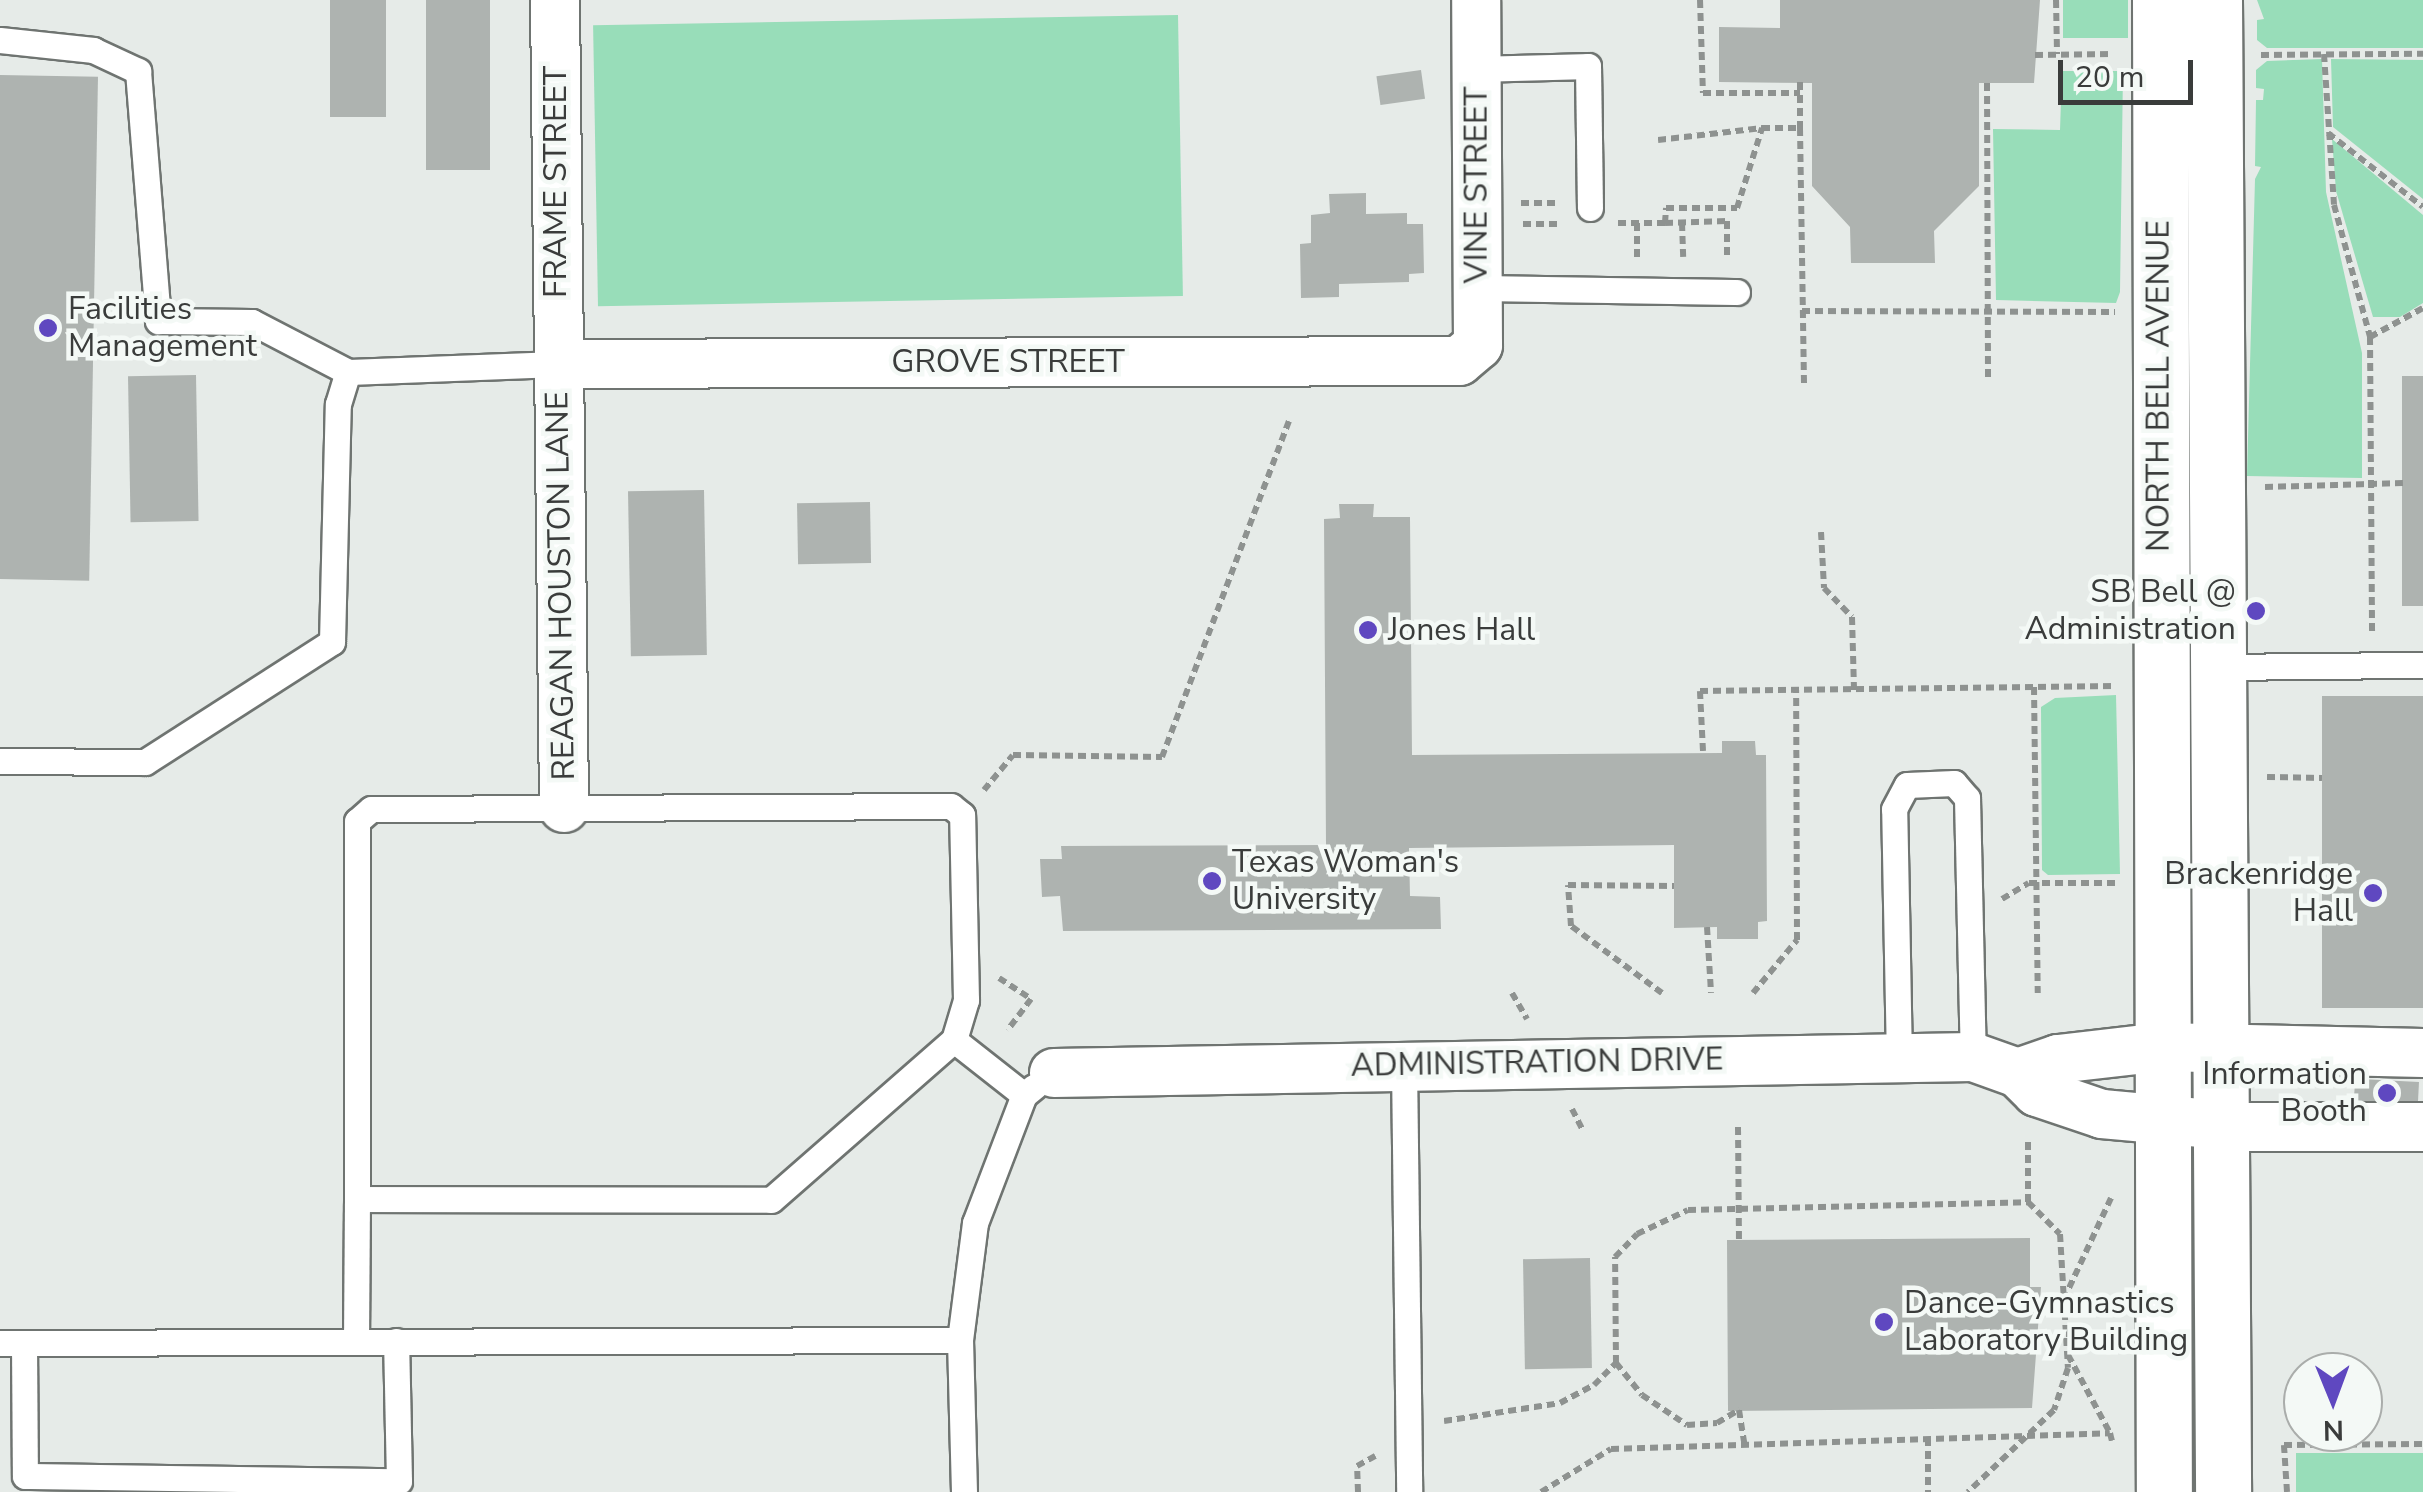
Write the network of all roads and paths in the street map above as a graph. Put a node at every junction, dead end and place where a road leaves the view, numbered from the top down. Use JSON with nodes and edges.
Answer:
{"nodes":[{"id":1,"x":555,"y":0,"type":"edge"},
{"id":2,"x":1476,"y":0,"type":"edge"},
{"id":3,"x":1700,"y":0,"type":"edge"},
{"id":4,"x":2056,"y":0,"type":"edge"},
{"id":5,"x":2160,"y":0,"type":"edge"},
{"id":6,"x":2214,"y":0,"type":"edge"},
{"id":7,"x":0,"y":40,"type":"edge"},
{"id":8,"x":2057,"y":54,"type":"junction"},
{"id":9,"x":2122,"y":54,"type":"dead end"},
{"id":10,"x":2324,"y":54,"type":"junction"},
{"id":11,"x":2423,"y":54,"type":"edge"},
{"id":12,"x":2034,"y":55,"type":"dead end"},
{"id":13,"x":2250,"y":56,"type":"dead end"},
{"id":14,"x":1477,"y":69,"type":"junction"},
{"id":15,"x":1800,"y":82,"type":"dead end"},
{"id":16,"x":1987,"y":83,"type":"dead end"},
{"id":17,"x":1800,"y":93,"type":"junction"},
{"id":18,"x":1762,"y":128,"type":"junction"},
{"id":19,"x":1800,"y":128,"type":"junction"},
{"id":20,"x":2328,"y":132,"type":"junction"},
{"id":21,"x":1658,"y":140,"type":"dead end"},
{"id":22,"x":1529,"y":203,"type":"dead end"},
{"id":23,"x":2423,"y":207,"type":"edge"},
{"id":24,"x":1591,"y":218,"type":"junction"},
{"id":25,"x":1727,"y":222,"type":"dead end"},
{"id":26,"x":1665,"y":223,"type":"junction"},
{"id":27,"x":1478,"y":288,"type":"junction"},
{"id":28,"x":1737,"y":292,"type":"dead end"},
{"id":29,"x":2423,"y":308,"type":"edge"},
{"id":30,"x":1989,"y":310,"type":"junction"},
{"id":31,"x":1802,"y":311,"type":"junction"},
{"id":32,"x":2121,"y":312,"type":"dead end"},
{"id":33,"x":2370,"y":337,"type":"junction"},
{"id":34,"x":1458,"y":360,"type":"joint"},
{"id":35,"x":558,"y":364,"type":"junction"},
{"id":36,"x":348,"y":372,"type":"junction"},
{"id":37,"x":1988,"y":382,"type":"dead end"},
{"id":38,"x":1804,"y":386,"type":"dead end"},
{"id":39,"x":1290,"y":421,"type":"dead end"},
{"id":40,"x":2403,"y":483,"type":"dead end"},
{"id":41,"x":2276,"y":488,"type":"dead end"},
{"id":42,"x":2373,"y":489,"type":"junction"},
{"id":43,"x":1821,"y":532,"type":"dead end"},
{"id":44,"x":2353,"y":633,"type":"dead end"},
{"id":45,"x":2423,"y":665,"type":"edge"},
{"id":46,"x":2218,"y":667,"type":"junction"},
{"id":47,"x":2122,"y":686,"type":"dead end"},
{"id":48,"x":2034,"y":688,"type":"junction"},
{"id":49,"x":1796,"y":690,"type":"junction"},
{"id":50,"x":1854,"y":690,"type":"junction"},
{"id":51,"x":1703,"y":751,"type":"dead end"},
{"id":52,"x":0,"y":761,"type":"edge"},
{"id":53,"x":2258,"y":778,"type":"dead end"},
{"id":54,"x":2322,"y":778,"type":"dead end"},
{"id":55,"x":564,"y":808,"type":"junction"},
{"id":56,"x":962,"y":815,"type":"junction"},
{"id":57,"x":2033,"y":883,"type":"junction"},
{"id":58,"x":2126,"y":883,"type":"dead end"},
{"id":59,"x":1674,"y":886,"type":"dead end"},
{"id":60,"x":1707,"y":927,"type":"dead end"},
{"id":61,"x":1512,"y":993,"type":"dead end"},
{"id":62,"x":1662,"y":993,"type":"dead end"},
{"id":63,"x":1711,"y":993,"type":"dead end"},
{"id":64,"x":1754,"y":993,"type":"dead end"},
{"id":65,"x":2038,"y":993,"type":"dead end"},
{"id":66,"x":1031,"y":998,"type":"dead end"},
{"id":67,"x":1519,"y":1006,"type":"dead end"},
{"id":68,"x":1008,"y":1030,"type":"dead end"},
{"id":69,"x":954,"y":1040,"type":"junction"},
{"id":70,"x":2160,"y":1047,"type":"junction"},
{"id":71,"x":2220,"y":1050,"type":"junction"},
{"id":72,"x":2423,"y":1053,"type":"edge"},
{"id":73,"x":1973,"y":1057,"type":"junction"},
{"id":74,"x":1899,"y":1060,"type":"junction"},
{"id":75,"x":1404,"y":1064,"type":"junction"},
{"id":76,"x":2018,"y":1073,"type":"junction"},
{"id":77,"x":1039,"y":1084,"type":"junction"},
{"id":78,"x":2160,"y":1122,"type":"junction"},
{"id":79,"x":2028,"y":1126,"type":"dead end"},
{"id":80,"x":2220,"y":1126,"type":"junction"},
{"id":81,"x":2423,"y":1127,"type":"edge"},
{"id":82,"x":1738,"y":1128,"type":"dead end"},
{"id":83,"x":2113,"y":1192,"type":"dead end"},
{"id":84,"x":357,"y":1198,"type":"junction"},
{"id":85,"x":2028,"y":1202,"type":"junction"},
{"id":86,"x":1739,"y":1206,"type":"junction"},
{"id":87,"x":1740,"y":1240,"type":"dead end"},
{"id":88,"x":2064,"y":1300,"type":"junction"},
{"id":89,"x":2130,"y":1300,"type":"dead end"},
{"id":90,"x":2066,"y":1334,"type":"junction"},
{"id":91,"x":2130,"y":1334,"type":"dead end"},
{"id":92,"x":960,"y":1340,"type":"junction"},
{"id":93,"x":396,"y":1341,"type":"junction"},
{"id":94,"x":356,"y":1342,"type":"junction"},
{"id":95,"x":12,"y":1343,"type":"edge"},
{"id":96,"x":2067,"y":1352,"type":"junction"},
{"id":97,"x":1616,"y":1362,"type":"junction"},
{"id":98,"x":2110,"y":1433,"type":"junction"},
{"id":99,"x":2025,"y":1436,"type":"junction"},
{"id":100,"x":1928,"y":1438,"type":"junction"},
{"id":101,"x":1408,"y":1440,"type":"junction"},
{"id":102,"x":1744,"y":1443,"type":"junction"},
{"id":103,"x":2423,"y":1444,"type":"edge"},
{"id":104,"x":2113,"y":1448,"type":"dead end"},
{"id":105,"x":964,"y":1492,"type":"edge"},
{"id":106,"x":1358,"y":1492,"type":"edge"},
{"id":107,"x":1409,"y":1492,"type":"edge"},
{"id":108,"x":1542,"y":1492,"type":"edge"},
{"id":109,"x":1928,"y":1492,"type":"edge"},
{"id":110,"x":1968,"y":1492,"type":"edge"},
{"id":111,"x":2164,"y":1492,"type":"edge"},
{"id":112,"x":2223,"y":1492,"type":"edge"},
{"id":113,"x":2286,"y":1492,"type":"edge"}],
"edges":[{"from":1,"to":35,"type":"street","name":"FRAME STREET"},
{"from":2,"to":14,"type":"street","name":"VINE STREET"},
{"from":3,"to":17,"type":"path"},
{"from":4,"to":8,"type":"path"},
{"from":5,"to":70,"type":"main road","name":"NORTH BELL AVENUE"},
{"from":6,"to":46,"type":"main road","name":"NORTH BELL AVENUE"},
{"from":7,"to":36,"type":"lane"},
{"from":8,"to":9,"type":"path"},
{"from":8,"to":12,"type":"path"},
{"from":10,"to":11,"type":"path"},
{"from":10,"to":13,"type":"path"},
{"from":10,"to":20,"type":"path"},
{"from":14,"to":24,"type":"lane"},
{"from":14,"to":27,"type":"street","name":"VINE STREET"},
{"from":15,"to":17,"type":"path"},
{"from":16,"to":30,"type":"path"},
{"from":17,"to":19,"type":"path"},
{"from":18,"to":19,"type":"path"},
{"from":18,"to":21,"type":"path"},
{"from":18,"to":26,"type":"path"},
{"from":19,"to":31,"type":"path"},
{"from":20,"to":23,"type":"path"},
{"from":20,"to":33,"type":"path"},
{"from":22,"to":24,"type":"path"},
{"from":24,"to":26,"type":"path"},
{"from":25,"to":26,"type":"path"},
{"from":27,"to":28,"type":"lane"},
{"from":27,"to":34,"type":"street","name":"VINE STREET"},
{"from":29,"to":33,"type":"path"},
{"from":30,"to":31,"type":"path"},
{"from":30,"to":32,"type":"path"},
{"from":30,"to":37,"type":"path"},
{"from":31,"to":38,"type":"path"},
{"from":33,"to":42,"type":"path"},
{"from":34,"to":35,"type":"street","name":"GROVE STREET"},
{"from":35,"to":36,"type":"lane"},
{"from":35,"to":55,"type":"street","name":"REAGAN HOUSTON LANE"},
{"from":36,"to":52,"type":"lane"},
{"from":39,"to":56,"type":"path"},
{"from":40,"to":42,"type":"path"},
{"from":41,"to":42,"type":"path"},
{"from":42,"to":44,"type":"path"},
{"from":43,"to":50,"type":"path"},
{"from":45,"to":46,"type":"lane"},
{"from":46,"to":71,"type":"main road","name":"NORTH BELL AVENUE"},
{"from":47,"to":48,"type":"path"},
{"from":48,"to":50,"type":"path"},
{"from":48,"to":57,"type":"path"},
{"from":49,"to":50,"type":"path"},
{"from":49,"to":51,"type":"path"},
{"from":49,"to":64,"type":"path"},
{"from":53,"to":54,"type":"path"},
{"from":55,"to":56,"type":"lane"},
{"from":55,"to":84,"type":"lane"},
{"from":56,"to":69,"type":"lane"},
{"from":57,"to":58,"type":"path"},
{"from":57,"to":65,"type":"path"},
{"from":59,"to":62,"type":"path"},
{"from":60,"to":63,"type":"path"},
{"from":61,"to":67,"type":"path"},
{"from":66,"to":68,"type":"path"},
{"from":69,"to":77,"type":"lane"},
{"from":69,"to":84,"type":"lane"},
{"from":70,"to":71,"type":"street"},
{"from":70,"to":76,"type":"street"},
{"from":70,"to":78,"type":"main road","name":"NORTH BELL AVENUE"},
{"from":71,"to":72,"type":"street"},
{"from":71,"to":80,"type":"main road","name":"NORTH BELL AVENUE"},
{"from":73,"to":74,"type":"street","name":"ADMINISTRATION DRIVE"},
{"from":73,"to":74,"type":"lane"},
{"from":73,"to":76,"type":"street","name":"ADMINISTRATION DRIVE"},
{"from":74,"to":75,"type":"street","name":"ADMINISTRATION DRIVE"},
{"from":75,"to":77,"type":"street","name":"ADMINISTRATION DRIVE"},
{"from":75,"to":101,"type":"lane"},
{"from":76,"to":78,"type":"street","name":"ADMINISTRATION DRIVE"},
{"from":77,"to":92,"type":"lane"},
{"from":78,"to":80,"type":"street","name":"ADMINISTRATION DRIVE"},
{"from":78,"to":111,"type":"main road","name":"NORTH BELL AVENUE"},
{"from":79,"to":85,"type":"path"},
{"from":80,"to":81,"type":"street","name":"ADMINISTRATION DRIVE"},
{"from":80,"to":112,"type":"main road","name":"NORTH BELL AVENUE"},
{"from":82,"to":86,"type":"path"},
{"from":83,"to":88,"type":"path"},
{"from":84,"to":94,"type":"lane"},
{"from":85,"to":86,"type":"path"},
{"from":85,"to":88,"type":"path"},
{"from":86,"to":87,"type":"path"},
{"from":86,"to":97,"type":"path"},
{"from":88,"to":89,"type":"path"},
{"from":88,"to":90,"type":"path"},
{"from":90,"to":91,"type":"path"},
{"from":90,"to":96,"type":"path"},
{"from":92,"to":93,"type":"lane"},
{"from":92,"to":105,"type":"lane"},
{"from":93,"to":94,"type":"lane"},
{"from":93,"to":95,"type":"lane"},
{"from":94,"to":95,"type":"lane"},
{"from":96,"to":98,"type":"path"},
{"from":96,"to":99,"type":"path"},
{"from":97,"to":101,"type":"path"},
{"from":97,"to":102,"type":"path"},
{"from":98,"to":99,"type":"path"},
{"from":98,"to":104,"type":"path"},
{"from":99,"to":100,"type":"path"},
{"from":99,"to":110,"type":"path"},
{"from":100,"to":102,"type":"path"},
{"from":100,"to":109,"type":"path"},
{"from":101,"to":106,"type":"path"},
{"from":101,"to":107,"type":"lane"},
{"from":102,"to":108,"type":"path"},
{"from":103,"to":113,"type":"path"}]}
